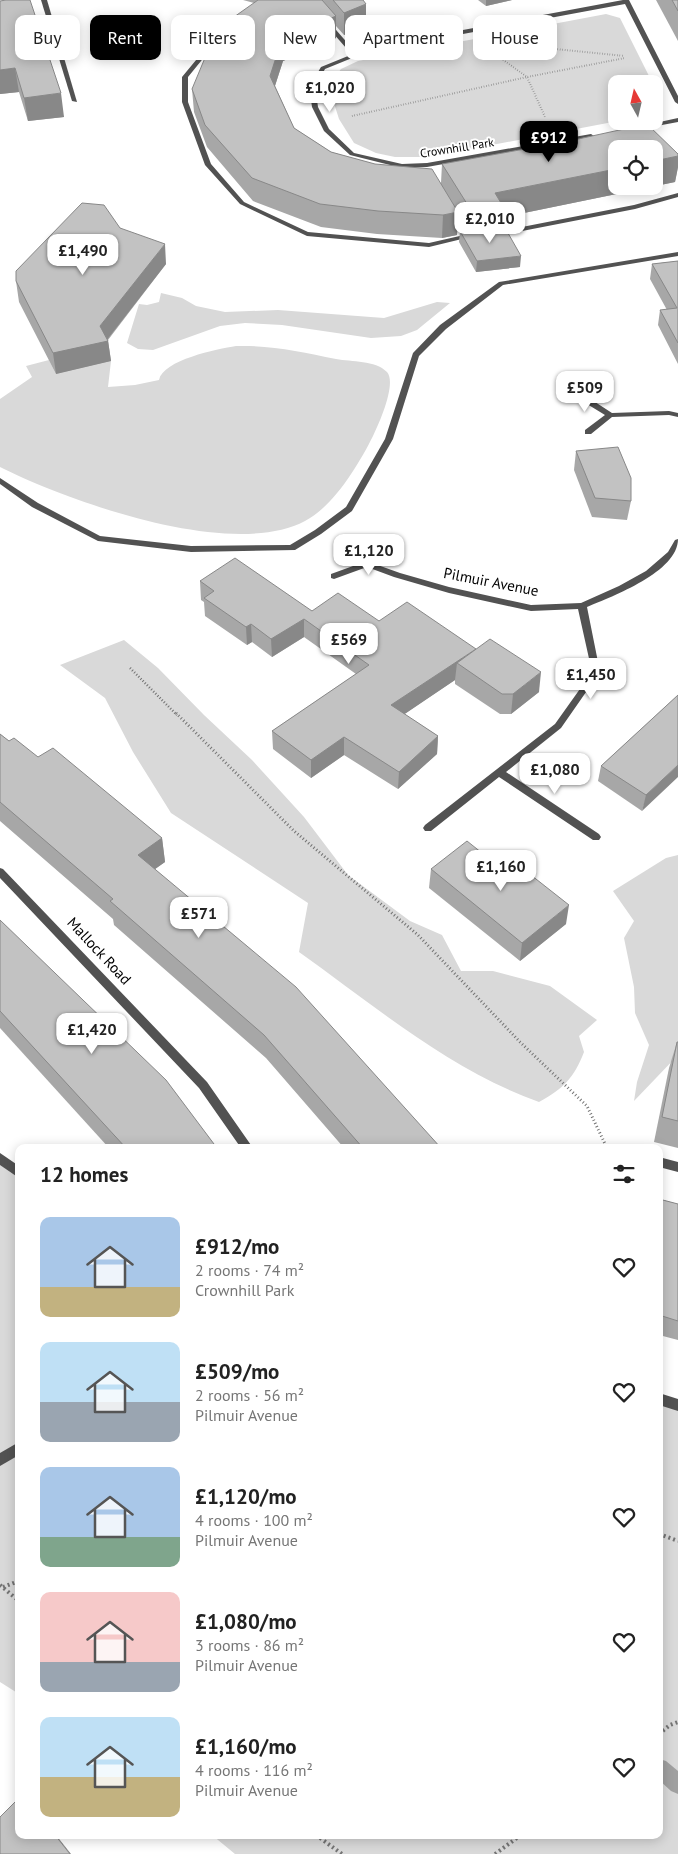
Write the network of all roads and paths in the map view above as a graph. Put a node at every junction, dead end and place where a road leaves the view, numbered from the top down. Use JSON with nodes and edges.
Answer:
{"nodes":[{"id":1,"x":44,"y":0,"type":"edge"},
{"id":2,"x":627,"y":1,"type":"edge"},
{"id":3,"x":335,"y":31,"type":"edge"},
{"id":4,"x":463,"y":32,"type":"edge"},
{"id":5,"x":345,"y":43,"type":"edge"},
{"id":6,"x":557,"y":49,"type":"edge"},
{"id":7,"x":345,"y":59,"type":"edge"},
{"id":8,"x":199,"y":60,"type":"edge"},
{"id":9,"x":527,"y":77,"type":"junction"},
{"id":10,"x":76,"y":101,"type":"dead end"},
{"id":11,"x":678,"y":102,"type":"edge"},
{"id":12,"x":678,"y":120,"type":"edge"},
{"id":13,"x":322,"y":122,"type":"junction"},
{"id":14,"x":663,"y":123,"type":"edge"},
{"id":15,"x":594,"y":136,"type":"edge"},
{"id":16,"x":558,"y":142,"type":"junction"},
{"id":17,"x":420,"y":166,"type":"junction"},
{"id":18,"x":425,"y":173,"type":"edge"},
{"id":19,"x":678,"y":196,"type":"edge"},
{"id":20,"x":460,"y":229,"type":"edge"},
{"id":21,"x":492,"y":235,"type":"edge"},
{"id":22,"x":464,"y":237,"type":"junction"},
{"id":23,"x":474,"y":237,"type":"edge"},
{"id":24,"x":678,"y":254,"type":"edge"},
{"id":25,"x":572,"y":391,"type":"dead end"},
{"id":26,"x":610,"y":415,"type":"junction"},
{"id":27,"x":678,"y":415,"type":"edge"},
{"id":28,"x":588,"y":432,"type":"dead end"},
{"id":29,"x":0,"y":480,"type":"edge"},
{"id":30,"x":678,"y":542,"type":"edge"},
{"id":31,"x":380,"y":544,"type":"dead end"},
{"id":32,"x":367,"y":564,"type":"junction"},
{"id":33,"x":334,"y":576,"type":"dead end"},
{"id":34,"x":582,"y":606,"type":"junction"},
{"id":35,"x":130,"y":668,"type":"dead end"},
{"id":36,"x":500,"y":773,"type":"junction"},
{"id":37,"x":428,"y":828,"type":"dead end"},
{"id":38,"x":596,"y":837,"type":"dead end"},
{"id":39,"x":0,"y":872,"type":"edge"},
{"id":40,"x":245,"y":1144,"type":"edge"},
{"id":41,"x":606,"y":1144,"type":"edge"},
{"id":42,"x":0,"y":1158,"type":"edge"},
{"id":43,"x":663,"y":1163,"type":"edge"},
{"id":44,"x":678,"y":1167,"type":"edge"},
{"id":45,"x":15,"y":1170,"type":"edge"},
{"id":46,"x":663,"y":1400,"type":"edge"},
{"id":47,"x":678,"y":1404,"type":"edge"},
{"id":48,"x":15,"y":1451,"type":"edge"},
{"id":49,"x":0,"y":1460,"type":"edge"},
{"id":50,"x":663,"y":1535,"type":"edge"},
{"id":51,"x":678,"y":1541,"type":"edge"},
{"id":52,"x":15,"y":1582,"type":"edge"},
{"id":53,"x":1,"y":1586,"type":"edge"},
{"id":54,"x":15,"y":1598,"type":"edge"},
{"id":55,"x":678,"y":1722,"type":"edge"},
{"id":56,"x":663,"y":1731,"type":"edge"},
{"id":57,"x":321,"y":1839,"type":"edge"},
{"id":58,"x":516,"y":1839,"type":"edge"},
{"id":59,"x":342,"y":1854,"type":"edge"},
{"id":60,"x":495,"y":1854,"type":"edge"}],
"edges":[{"from":1,"to":10,"type":"street"},
{"from":2,"to":4,"type":"street","name":"Crownhill Park"},
{"from":2,"to":11,"type":"street","name":"Crownhill Park"},
{"from":3,"to":5,"type":"street"},
{"from":6,"to":9,"type":"path"},
{"from":7,"to":13,"type":"street","name":"Crownhill Park"},
{"from":8,"to":22,"type":"street"},
{"from":9,"to":13,"type":"path"},
{"from":9,"to":16,"type":"path"},
{"from":12,"to":14,"type":"street"},
{"from":13,"to":17,"type":"street","name":"Crownhill Park"},
{"from":15,"to":16,"type":"street","name":"Crownhill Park"},
{"from":16,"to":17,"type":"street","name":"Crownhill Park"},
{"from":17,"to":18,"type":"street"},
{"from":19,"to":21,"type":"street"},
{"from":20,"to":22,"type":"street"},
{"from":22,"to":23,"type":"street"},
{"from":24,"to":29,"type":"street"},
{"from":25,"to":26,"type":"street"},
{"from":26,"to":27,"type":"street"},
{"from":26,"to":28,"type":"street"},
{"from":30,"to":34,"type":"street","name":"Pilmuir Avenue"},
{"from":31,"to":32,"type":"street"},
{"from":32,"to":33,"type":"street"},
{"from":32,"to":34,"type":"street","name":"Pilmuir Avenue"},
{"from":34,"to":36,"type":"street"},
{"from":35,"to":41,"type":"path"},
{"from":36,"to":37,"type":"street"},
{"from":36,"to":38,"type":"street"},
{"from":39,"to":40,"type":"street","name":"Mallock Road"},
{"from":42,"to":45,"type":"street"},
{"from":43,"to":44,"type":"street"},
{"from":46,"to":47,"type":"street"},
{"from":48,"to":49,"type":"street"},
{"from":50,"to":51,"type":"path"},
{"from":52,"to":53,"type":"path"},
{"from":53,"to":54,"type":"path"},
{"from":55,"to":56,"type":"path"},
{"from":57,"to":59,"type":"path"},
{"from":58,"to":60,"type":"path"}]}
